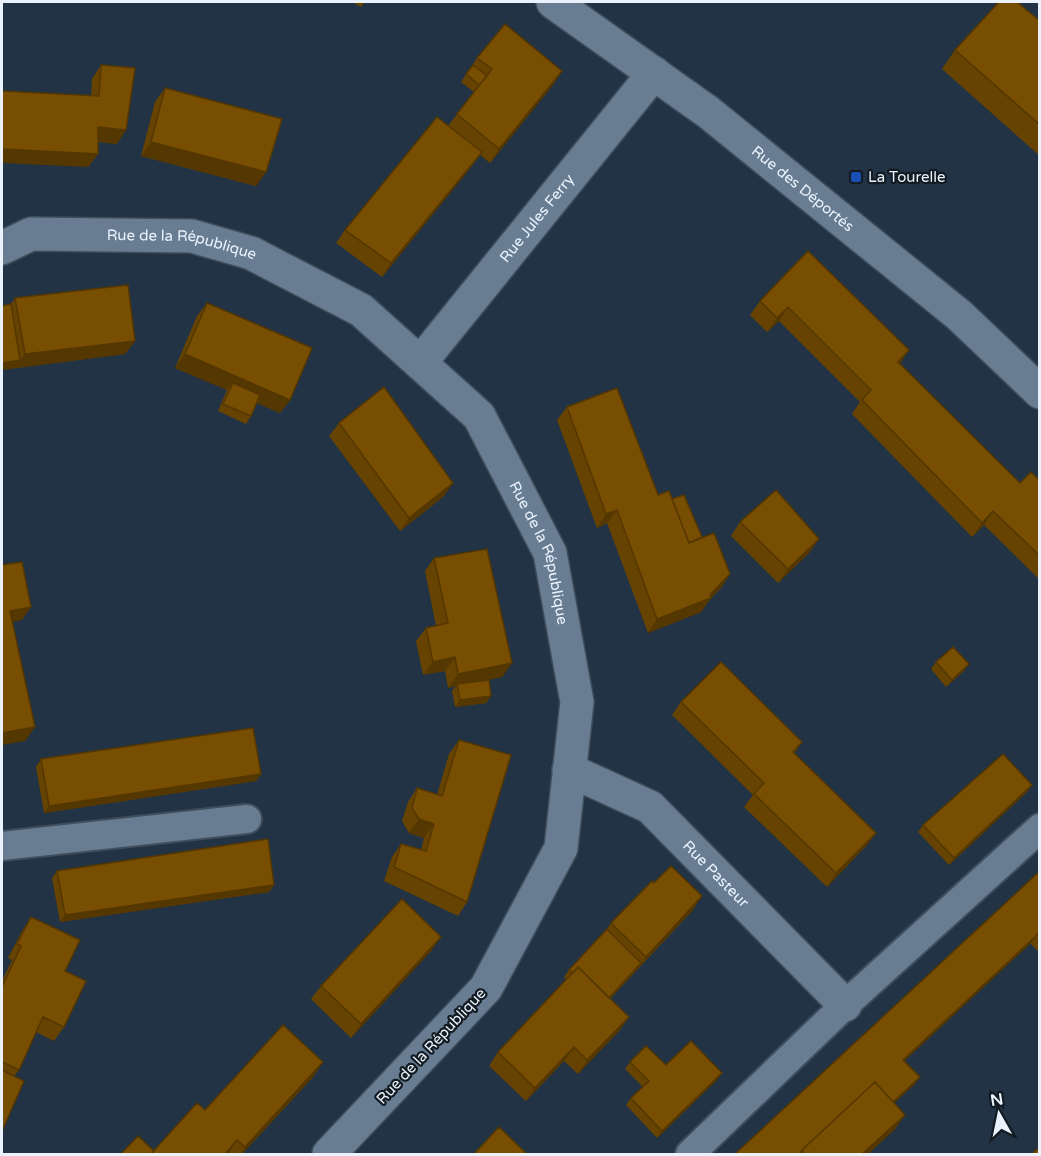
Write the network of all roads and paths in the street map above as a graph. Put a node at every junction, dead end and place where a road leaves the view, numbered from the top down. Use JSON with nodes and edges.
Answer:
{"nodes":[{"id":1,"x":553,"y":2,"type":"edge"},
{"id":2,"x":654,"y":73,"type":"junction"},
{"id":3,"x":2,"y":248,"type":"edge"},
{"id":4,"x":420,"y":363,"type":"junction"},
{"id":5,"x":1040,"y":392,"type":"edge"},
{"id":6,"x":569,"y":770,"type":"junction"},
{"id":7,"x":246,"y":819,"type":"dead end"},
{"id":8,"x":1040,"y":828,"type":"edge"},
{"id":9,"x":2,"y":846,"type":"edge"},
{"id":10,"x":845,"y":1005,"type":"junction"},
{"id":11,"x":329,"y":1155,"type":"edge"},
{"id":12,"x":690,"y":1155,"type":"edge"}],
"edges":[{"from":1,"to":2,"type":"street","name":"Rue des Déportés"},
{"from":2,"to":4,"type":"street","name":"Rue Jules Ferry"},
{"from":2,"to":5,"type":"street","name":"Rue des Déportés"},
{"from":3,"to":4,"type":"street","name":"Rue de la République"},
{"from":4,"to":6,"type":"street","name":"Rue de la République"},
{"from":6,"to":10,"type":"street","name":"Rue Pasteur"},
{"from":6,"to":11,"type":"street","name":"Rue de la République"},
{"from":7,"to":9,"type":"lane"},
{"from":8,"to":10,"type":"lane"},
{"from":10,"to":12,"type":"lane"}]}
